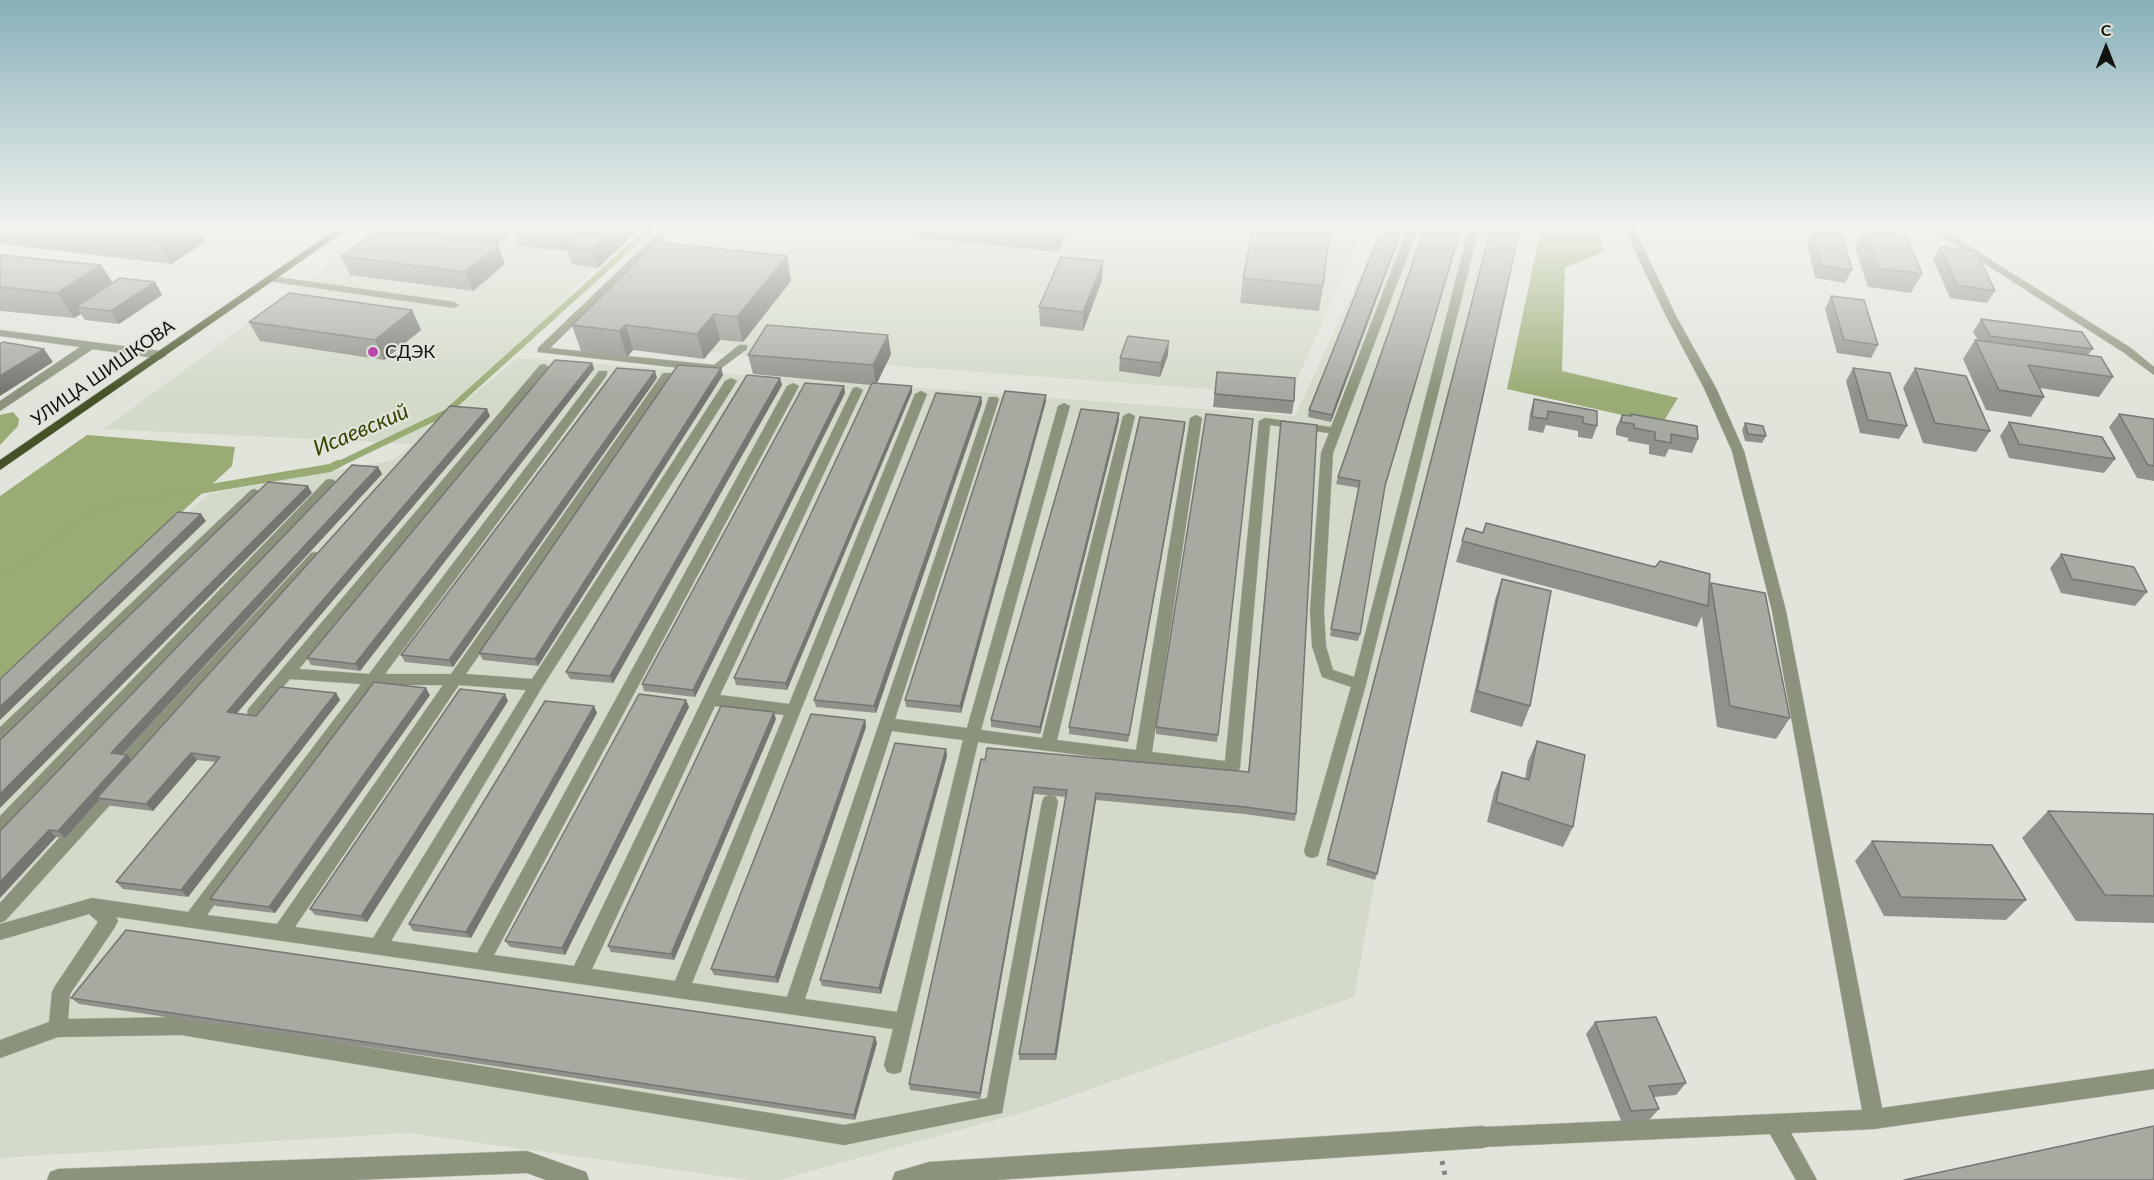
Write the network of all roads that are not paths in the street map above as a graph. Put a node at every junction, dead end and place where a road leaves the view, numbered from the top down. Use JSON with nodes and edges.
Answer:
{"nodes":[{"id":1,"x":265,"y":283,"type":"edge"},
{"id":2,"x":300,"y":283,"type":"edge"},
{"id":3,"x":611,"y":283,"type":"edge"},
{"id":4,"x":1392,"y":283,"type":"edge"},
{"id":5,"x":1460,"y":283,"type":"edge"},
{"id":6,"x":1655,"y":283,"type":"edge"},
{"id":7,"x":2021,"y":283,"type":"edge"},
{"id":8,"x":454,"y":305,"type":"dead end"},
{"id":9,"x":0,"y":333,"type":"edge"},
{"id":10,"x":90,"y":346,"type":"junction"},
{"id":11,"x":743,"y":347,"type":"dead end"},
{"id":12,"x":161,"y":355,"type":"junction"},
{"id":13,"x":544,"y":366,"type":"dead end"},
{"id":14,"x":2154,"y":372,"type":"edge"},
{"id":15,"x":603,"y":373,"type":"dead end"},
{"id":16,"x":667,"y":375,"type":"dead end"},
{"id":17,"x":731,"y":381,"type":"dead end"},
{"id":18,"x":793,"y":386,"type":"dead end"},
{"id":19,"x":857,"y":390,"type":"dead end"},
{"id":20,"x":921,"y":394,"type":"dead end"},
{"id":21,"x":993,"y":399,"type":"dead end"},
{"id":22,"x":1064,"y":406,"type":"dead end"},
{"id":23,"x":0,"y":407,"type":"edge"},
{"id":24,"x":1130,"y":416,"type":"dead end"},
{"id":25,"x":1196,"y":418,"type":"dead end"},
{"id":26,"x":1336,"y":431,"type":"junction"},
{"id":27,"x":0,"y":466,"type":"edge"},
{"id":28,"x":330,"y":483,"type":"dead end"},
{"id":29,"x":255,"y":493,"type":"edge"},
{"id":30,"x":327,"y":544,"type":"edge"},
{"id":31,"x":287,"y":673,"type":"junction"},
{"id":32,"x":454,"y":679,"type":"junction"},
{"id":33,"x":374,"y":680,"type":"junction"},
{"id":34,"x":1359,"y":684,"type":"junction"},
{"id":35,"x":536,"y":685,"type":"junction"},
{"id":36,"x":710,"y":700,"type":"junction"},
{"id":37,"x":793,"y":710,"type":"junction"},
{"id":38,"x":254,"y":712,"type":"dead end"},
{"id":39,"x":886,"y":724,"type":"junction"},
{"id":40,"x":0,"y":736,"type":"edge"},
{"id":41,"x":972,"y":736,"type":"junction"},
{"id":42,"x":1048,"y":746,"type":"junction"},
{"id":43,"x":1143,"y":757,"type":"junction"},
{"id":44,"x":1050,"y":802,"type":"dead end"},
{"id":45,"x":0,"y":827,"type":"edge"},
{"id":46,"x":1312,"y":850,"type":"dead end"},
{"id":47,"x":92,"y":906,"type":"junction"},
{"id":48,"x":0,"y":915,"type":"edge"},
{"id":49,"x":192,"y":921,"type":"junction"},
{"id":50,"x":0,"y":932,"type":"edge"},
{"id":51,"x":281,"y":933,"type":"junction"},
{"id":52,"x":377,"y":947,"type":"junction"},
{"id":53,"x":481,"y":962,"type":"junction"},
{"id":54,"x":579,"y":976,"type":"junction"},
{"id":55,"x":680,"y":991,"type":"junction"},
{"id":56,"x":793,"y":1007,"type":"junction"},
{"id":57,"x":904,"y":1023,"type":"junction"},
{"id":58,"x":58,"y":1029,"type":"junction"},
{"id":59,"x":0,"y":1049,"type":"edge"},
{"id":60,"x":894,"y":1065,"type":"dead end"},
{"id":61,"x":2154,"y":1079,"type":"edge"},
{"id":62,"x":1874,"y":1119,"type":"junction"},
{"id":63,"x":1775,"y":1124,"type":"junction"},
{"id":64,"x":1483,"y":1137,"type":"joint"},
{"id":65,"x":58,"y":1180,"type":"edge"},
{"id":66,"x":578,"y":1180,"type":"edge"},
{"id":67,"x":903,"y":1180,"type":"edge"},
{"id":68,"x":1807,"y":1180,"type":"edge"}],
"edges":[{"from":1,"to":12,"type":"main road","name":"УЛИЦА ШИШКОВА"},
{"from":2,"to":8,"type":"lane"},
{"from":3,"to":11,"type":"lane"},
{"from":4,"to":26,"type":"lane"},
{"from":5,"to":34,"type":"lane"},
{"from":6,"to":62,"type":"lane"},
{"from":7,"to":14,"type":"lane"},
{"from":9,"to":10,"type":"street"},
{"from":10,"to":12,"type":"street"},
{"from":10,"to":23,"type":"street"},
{"from":12,"to":27,"type":"main road","name":"УЛИЦА ШИШКОВА"},
{"from":13,"to":31,"type":"lane"},
{"from":15,"to":33,"type":"lane"},
{"from":16,"to":32,"type":"lane"},
{"from":17,"to":35,"type":"lane"},
{"from":18,"to":53,"type":"lane"},
{"from":19,"to":36,"type":"lane"},
{"from":20,"to":37,"type":"lane"},
{"from":21,"to":39,"type":"lane"},
{"from":22,"to":41,"type":"lane"},
{"from":24,"to":42,"type":"lane"},
{"from":25,"to":43,"type":"lane"},
{"from":26,"to":34,"type":"lane"},
{"from":26,"to":43,"type":"lane"},
{"from":28,"to":45,"type":"lane"},
{"from":29,"to":40,"type":"lane"},
{"from":30,"to":48,"type":"lane"},
{"from":31,"to":33,"type":"lane"},
{"from":31,"to":38,"type":"lane"},
{"from":32,"to":33,"type":"lane"},
{"from":32,"to":35,"type":"lane"},
{"from":32,"to":51,"type":"lane"},
{"from":33,"to":49,"type":"lane"},
{"from":34,"to":46,"type":"lane"},
{"from":35,"to":52,"type":"lane"},
{"from":36,"to":37,"type":"lane"},
{"from":36,"to":54,"type":"lane"},
{"from":37,"to":55,"type":"lane"},
{"from":39,"to":41,"type":"lane"},
{"from":39,"to":56,"type":"lane"},
{"from":41,"to":42,"type":"lane"},
{"from":41,"to":57,"type":"lane"},
{"from":42,"to":43,"type":"lane"},
{"from":44,"to":58,"type":"lane"},
{"from":47,"to":49,"type":"lane"},
{"from":47,"to":50,"type":"lane"},
{"from":47,"to":58,"type":"lane"},
{"from":49,"to":51,"type":"lane"},
{"from":51,"to":52,"type":"lane"},
{"from":52,"to":53,"type":"lane"},
{"from":53,"to":54,"type":"lane"},
{"from":54,"to":55,"type":"lane"},
{"from":55,"to":56,"type":"lane"},
{"from":56,"to":57,"type":"lane"},
{"from":57,"to":60,"type":"lane"},
{"from":58,"to":59,"type":"lane"},
{"from":61,"to":62,"type":"lane"},
{"from":62,"to":63,"type":"lane"},
{"from":63,"to":64,"type":"lane"},
{"from":63,"to":68,"type":"lane"},
{"from":64,"to":67,"type":"street"},
{"from":65,"to":66,"type":"street"}]}
